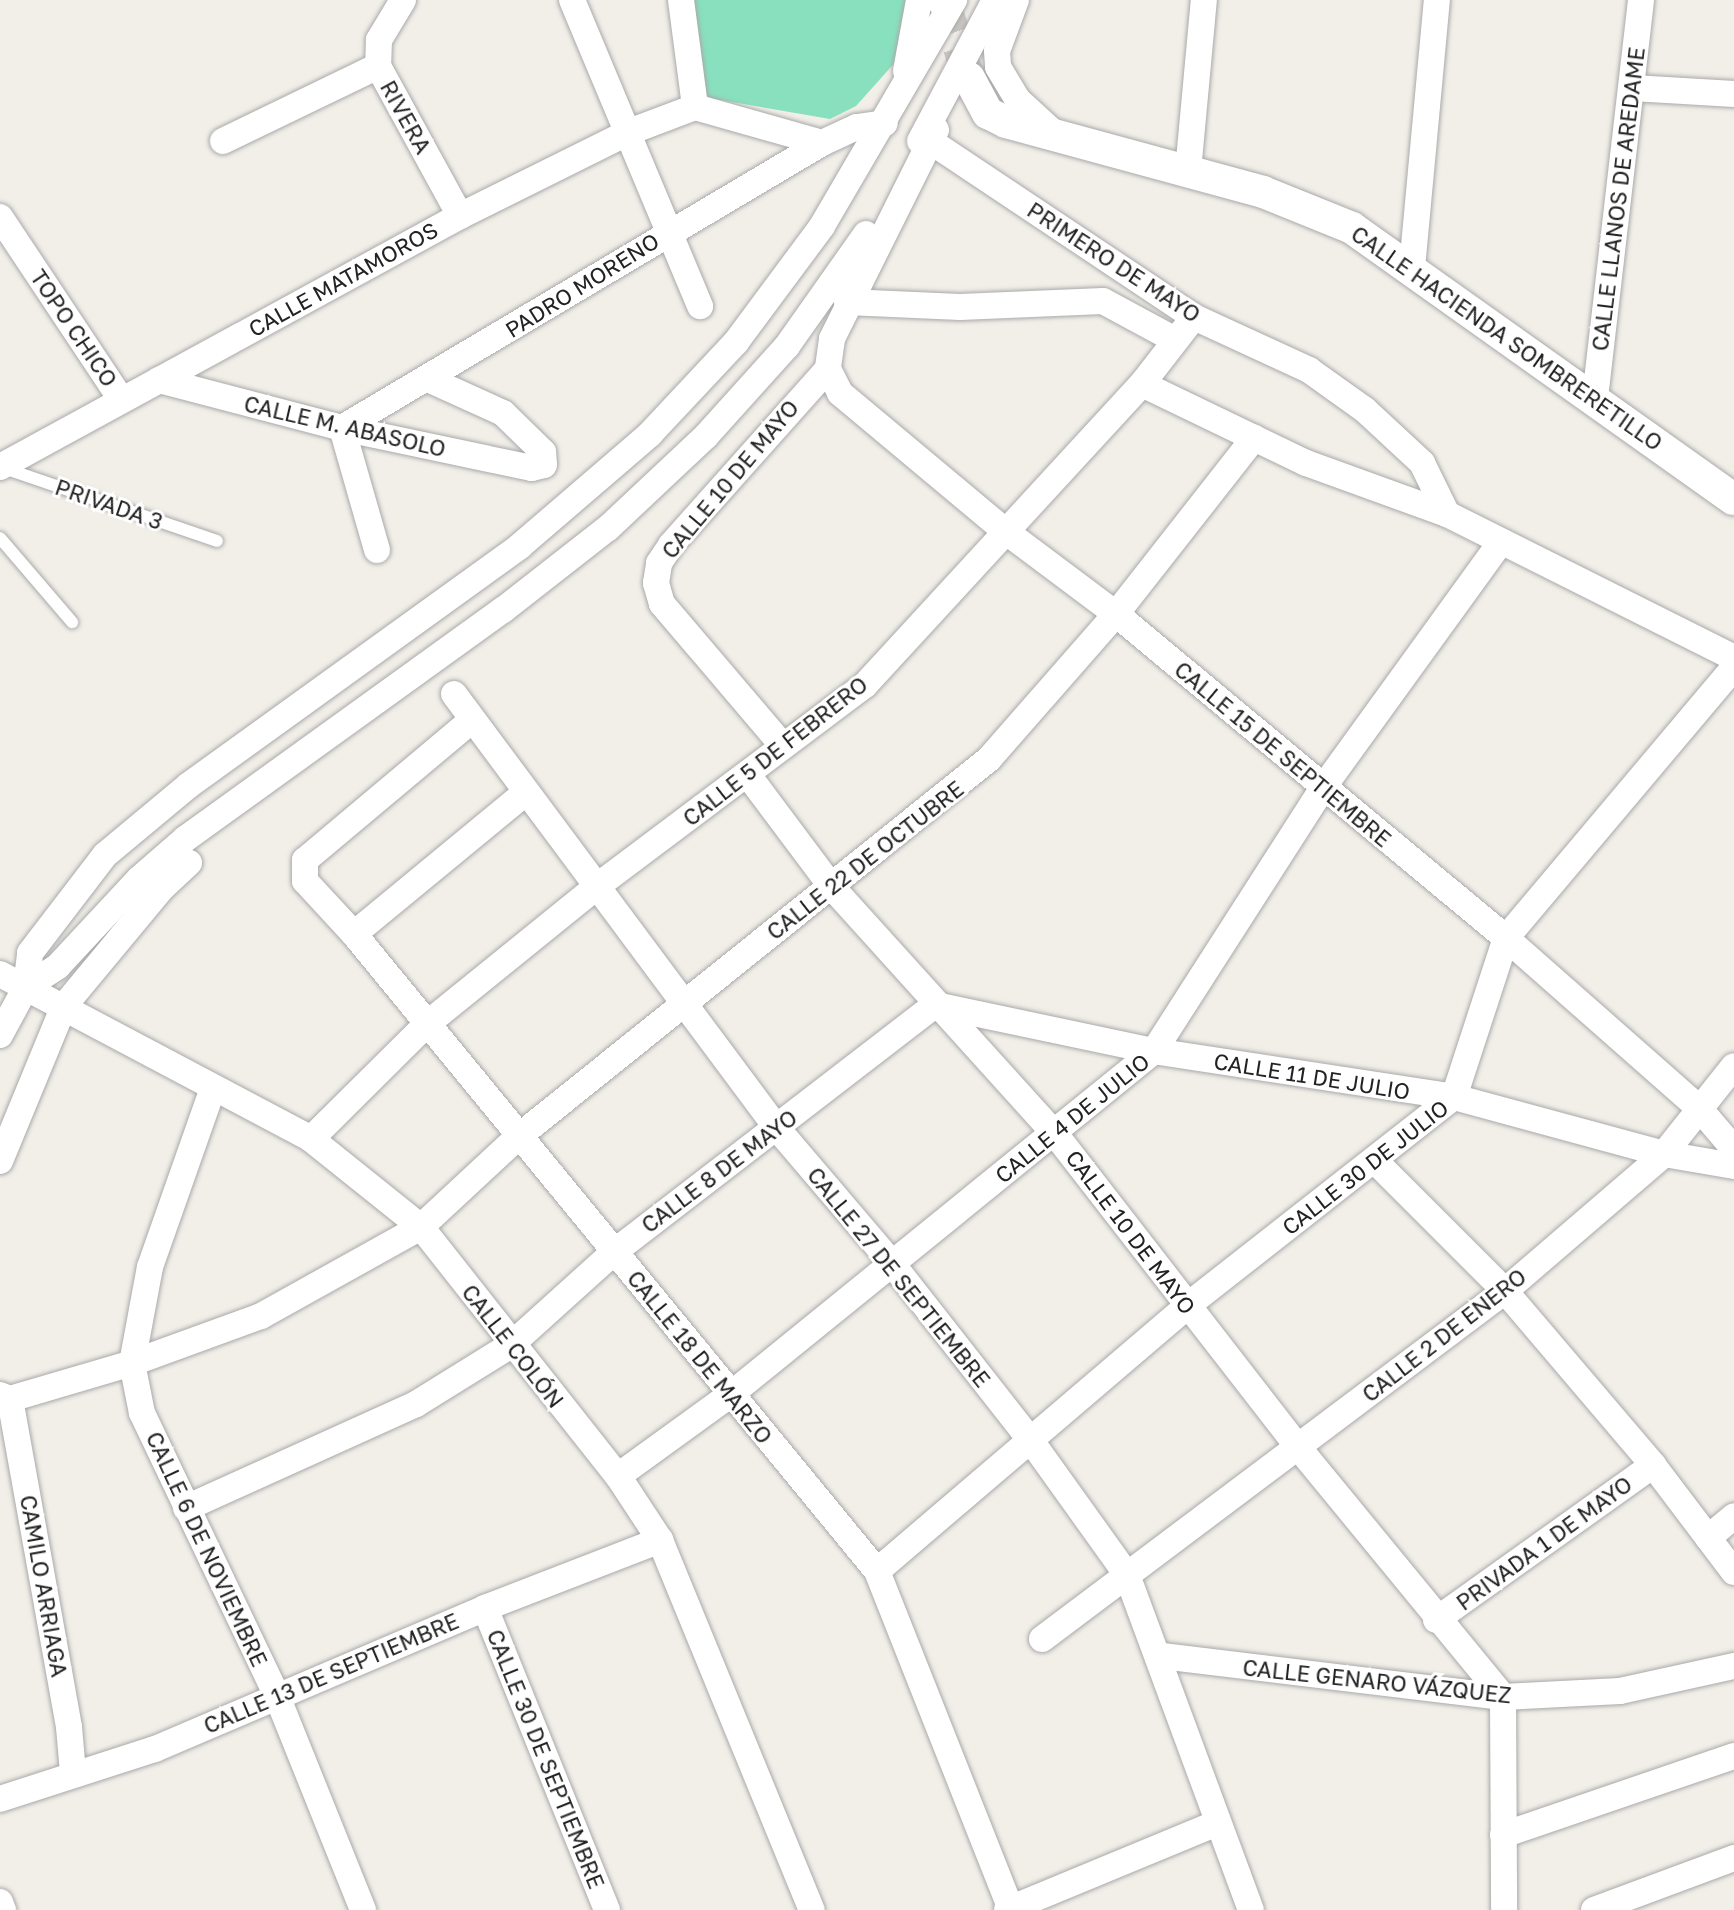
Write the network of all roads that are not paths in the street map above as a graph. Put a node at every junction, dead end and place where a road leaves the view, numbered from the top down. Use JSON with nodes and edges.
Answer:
{"nodes":[{"id":1,"x":572,"y":0,"type":"edge"},
{"id":2,"x":681,"y":0,"type":"edge"},
{"id":3,"x":995,"y":0,"type":"edge"},
{"id":4,"x":1016,"y":0,"type":"edge"},
{"id":5,"x":1204,"y":0,"type":"edge"},
{"id":6,"x":1437,"y":0,"type":"edge"},
{"id":7,"x":1641,"y":0,"type":"edge"},
{"id":8,"x":940,"y":1,"type":"edge"},
{"id":9,"x":397,"y":7,"type":"edge"},
{"id":10,"x":378,"y":66,"type":"junction"},
{"id":11,"x":969,"y":78,"type":"tunnel mouth"},
{"id":12,"x":1633,"y":88,"type":"junction"},
{"id":13,"x":1734,"y":94,"type":"edge"},
{"id":14,"x":695,"y":107,"type":"junction"},
{"id":15,"x":885,"y":123,"type":"junction"},
{"id":16,"x":629,"y":132,"type":"junction"},
{"id":17,"x":1061,"y":140,"type":"junction"},
{"id":18,"x":223,"y":141,"type":"dead end"},
{"id":19,"x":822,"y":143,"type":"junction"},
{"id":20,"x":1188,"y":171,"type":"junction"},
{"id":21,"x":460,"y":216,"type":"junction"},
{"id":22,"x":0,"y":217,"type":"edge"},
{"id":23,"x":669,"y":231,"type":"junction"},
{"id":24,"x":1412,"y":268,"type":"junction"},
{"id":25,"x":847,"y":302,"type":"junction"},
{"id":26,"x":700,"y":306,"type":"dead end"},
{"id":27,"x":1194,"y":317,"type":"junction"},
{"id":28,"x":1175,"y":340,"type":"junction"},
{"id":29,"x":828,"y":369,"type":"junction"},
{"id":30,"x":428,"y":379,"type":"junction"},
{"id":31,"x":159,"y":380,"type":"junction"},
{"id":32,"x":1142,"y":384,"type":"junction"},
{"id":33,"x":1595,"y":398,"type":"junction"},
{"id":34,"x":121,"y":399,"type":"junction"},
{"id":35,"x":342,"y":428,"type":"junction"},
{"id":36,"x":1254,"y":438,"type":"junction"},
{"id":37,"x":1,"y":467,"type":"edge"},
{"id":38,"x":1734,"y":499,"type":"edge"},
{"id":39,"x":1447,"y":514,"type":"junction"},
{"id":40,"x":1005,"y":531,"type":"junction"},
{"id":41,"x":0,"y":538,"type":"edge"},
{"id":42,"x":217,"y":541,"type":"dead end"},
{"id":43,"x":1501,"y":542,"type":"junction"},
{"id":44,"x":377,"y":550,"type":"dead end"},
{"id":45,"x":1116,"y":614,"type":"junction"},
{"id":46,"x":72,"y":622,"type":"dead end"},
{"id":47,"x":1734,"y":658,"type":"edge"},
{"id":48,"x":1734,"y":667,"type":"edge"},
{"id":49,"x":454,"y":694,"type":"dead end"},
{"id":50,"x":472,"y":720,"type":"junction"},
{"id":51,"x":783,"y":746,"type":"junction"},
{"id":52,"x":748,"y":775,"type":"junction"},
{"id":53,"x":1322,"y":789,"type":"junction"},
{"id":54,"x":526,"y":792,"type":"junction"},
{"id":55,"x":189,"y":863,"type":"dead end"},
{"id":56,"x":831,"y":886,"type":"junction"},
{"id":57,"x":596,"y":887,"type":"junction"},
{"id":58,"x":354,"y":934,"type":"junction"},
{"id":59,"x":1506,"y":938,"type":"junction"},
{"id":60,"x":0,"y":974,"type":"edge"},
{"id":61,"x":26,"y":987,"type":"junction"},
{"id":62,"x":683,"y":1004,"type":"junction"},
{"id":63,"x":935,"y":1005,"type":"junction"},
{"id":64,"x":64,"y":1006,"type":"junction"},
{"id":65,"x":427,"y":1024,"type":"junction"},
{"id":66,"x":0,"y":1035,"type":"edge"},
{"id":67,"x":1154,"y":1051,"type":"junction"},
{"id":68,"x":1734,"y":1066,"type":"edge"},
{"id":69,"x":213,"y":1088,"type":"junction"},
{"id":70,"x":1454,"y":1097,"type":"junction"},
{"id":71,"x":1699,"y":1108,"type":"junction"},
{"id":72,"x":776,"y":1127,"type":"junction"},
{"id":73,"x":1056,"y":1135,"type":"junction"},
{"id":74,"x":518,"y":1137,"type":"junction"},
{"id":75,"x":311,"y":1139,"type":"junction"},
{"id":76,"x":1734,"y":1149,"type":"edge"},
{"id":77,"x":1664,"y":1154,"type":"junction"},
{"id":78,"x":0,"y":1161,"type":"edge"},
{"id":79,"x":1375,"y":1161,"type":"junction"},
{"id":80,"x":1734,"y":1166,"type":"edge"},
{"id":81,"x":421,"y":1227,"type":"junction"},
{"id":82,"x":614,"y":1252,"type":"junction"},
{"id":83,"x":890,"y":1261,"type":"junction"},
{"id":84,"x":1505,"y":1291,"type":"junction"},
{"id":85,"x":1187,"y":1306,"type":"junction"},
{"id":86,"x":511,"y":1345,"type":"junction"},
{"id":87,"x":132,"y":1363,"type":"junction"},
{"id":88,"x":730,"y":1395,"type":"junction"},
{"id":89,"x":5,"y":1397,"type":"edge"},
{"id":90,"x":1029,"y":1438,"type":"junction"},
{"id":91,"x":1298,"y":1447,"type":"junction"},
{"id":92,"x":1653,"y":1465,"type":"junction"},
{"id":93,"x":618,"y":1476,"type":"junction"},
{"id":94,"x":186,"y":1508,"type":"junction"},
{"id":95,"x":1734,"y":1516,"type":"edge"},
{"id":96,"x":1708,"y":1538,"type":"junction"},
{"id":97,"x":660,"y":1540,"type":"junction"},
{"id":98,"x":877,"y":1571,"type":"junction"},
{"id":99,"x":1734,"y":1572,"type":"edge"},
{"id":100,"x":1127,"y":1575,"type":"junction"},
{"id":101,"x":485,"y":1608,"type":"junction"},
{"id":102,"x":1436,"y":1620,"type":"junction"},
{"id":103,"x":1042,"y":1639,"type":"dead end"},
{"id":104,"x":1162,"y":1656,"type":"junction"},
{"id":105,"x":1734,"y":1666,"type":"edge"},
{"id":106,"x":277,"y":1696,"type":"junction"},
{"id":107,"x":1503,"y":1697,"type":"junction"},
{"id":108,"x":1734,"y":1756,"type":"edge"},
{"id":109,"x":73,"y":1773,"type":"junction"},
{"id":110,"x":0,"y":1799,"type":"edge"},
{"id":111,"x":1217,"y":1823,"type":"junction"},
{"id":112,"x":1503,"y":1835,"type":"junction"},
{"id":113,"x":1734,"y":1858,"type":"edge"},
{"id":114,"x":1054,"y":1901,"type":"edge"},
{"id":115,"x":0,"y":1902,"type":"edge"},
{"id":116,"x":1009,"y":1909,"type":"edge"},
{"id":117,"x":3,"y":1910,"type":"edge"},
{"id":118,"x":363,"y":1910,"type":"edge"},
{"id":119,"x":607,"y":1910,"type":"edge"},
{"id":120,"x":812,"y":1910,"type":"edge"},
{"id":121,"x":1251,"y":1910,"type":"edge"},
{"id":122,"x":1504,"y":1910,"type":"edge"},
{"id":123,"x":1594,"y":1910,"type":"edge"}],
"edges":[{"from":1,"to":16,"type":"street"},
{"from":2,"to":14,"type":"street"},
{"from":3,"to":61,"type":"street"},
{"from":4,"to":17,"type":"street"},
{"from":5,"to":20,"type":"street"},
{"from":6,"to":24,"type":"street"},
{"from":7,"to":12,"type":"street","name":"CALLE LLANOS DE AREDAME"},
{"from":8,"to":15,"type":"street"},
{"from":9,"to":10,"type":"street","name":"RIVERA"},
{"from":10,"to":18,"type":"street"},
{"from":10,"to":21,"type":"street","name":"RIVERA"},
{"from":11,"to":17,"type":"street","name":"CALLE HACIENDA SOMBRERETILLO"},
{"from":12,"to":13,"type":"street"},
{"from":12,"to":33,"type":"street","name":"CALLE LLANOS DE AREDAME"},
{"from":14,"to":16,"type":"street","name":"CALLE MATAMOROS"},
{"from":14,"to":19,"type":"street"},
{"from":15,"to":19,"type":"street","name":"PADRO MORENO"},
{"from":15,"to":61,"type":"street"},
{"from":16,"to":21,"type":"street","name":"CALLE MATAMOROS"},
{"from":16,"to":23,"type":"street"},
{"from":17,"to":20,"type":"street","name":"CALLE HACIENDA SOMBRERETILLO"},
{"from":19,"to":23,"type":"street","name":"PADRO MORENO"},
{"from":20,"to":24,"type":"street","name":"CALLE HACIENDA SOMBRERETILLO"},
{"from":21,"to":31,"type":"street","name":"CALLE MATAMOROS"},
{"from":22,"to":34,"type":"street","name":"TOPO CHICO"},
{"from":23,"to":26,"type":"street"},
{"from":23,"to":30,"type":"street","name":"PADRO MORENO"},
{"from":24,"to":33,"type":"street","name":"CALLE HACIENDA SOMBRERETILLO"},
{"from":25,"to":27,"type":"street","name":"PRIMERO DE MAYO"},
{"from":25,"to":28,"type":"street"},
{"from":25,"to":29,"type":"street"},
{"from":27,"to":28,"type":"street","name":"CALLE 5 DE FEBRERO"},
{"from":27,"to":39,"type":"street","name":"PRIMERO DE MAYO"},
{"from":28,"to":32,"type":"street","name":"CALLE 5 DE FEBRERO"},
{"from":29,"to":40,"type":"street","name":"CALLE 15 DE SEPTIEMBRE"},
{"from":29,"to":51,"type":"street","name":"CALLE 10 DE MAYO"},
{"from":30,"to":35,"type":"street","name":"PADRO MORENO"},
{"from":30,"to":35,"type":"street","name":"CALLE M. ABASOLO"},
{"from":31,"to":34,"type":"street","name":"CALLE MATAMOROS"},
{"from":31,"to":35,"type":"street","name":"CALLE M. ABASOLO"},
{"from":32,"to":36,"type":"street"},
{"from":32,"to":40,"type":"street","name":"CALLE 5 DE FEBRERO"},
{"from":33,"to":38,"type":"street","name":"CALLE HACIENDA SOMBRERETILLO"},
{"from":34,"to":37,"type":"street","name":"CALLE MATAMOROS"},
{"from":35,"to":44,"type":"street"},
{"from":36,"to":39,"type":"street"},
{"from":36,"to":45,"type":"street","name":"CALLE 22 DE OCTUBRE"},
{"from":37,"to":42,"type":"lane","name":"PRIVADA 3"},
{"from":39,"to":43,"type":"street"},
{"from":40,"to":45,"type":"street","name":"CALLE 15 DE SEPTIEMBRE"},
{"from":40,"to":51,"type":"street","name":"CALLE 5 DE FEBRERO"},
{"from":41,"to":46,"type":"lane"},
{"from":43,"to":47,"type":"street"},
{"from":43,"to":53,"type":"street","name":"CALLE 4 DE JULIO"},
{"from":45,"to":53,"type":"street","name":"CALLE 15 DE SEPTIEMBRE"},
{"from":45,"to":56,"type":"street","name":"CALLE 22 DE OCTUBRE"},
{"from":48,"to":59,"type":"street","name":"CALLE 30 DE JULIO"},
{"from":49,"to":50,"type":"street","name":"CALLE 27 DE SEPTIEMBRE"},
{"from":50,"to":54,"type":"street","name":"CALLE 27 DE SEPTIEMBRE"},
{"from":50,"to":58,"type":"street","name":"CALLE 18 DE MARZO"},
{"from":51,"to":52,"type":"street","name":"CALLE 5 DE FEBRERO"},
{"from":52,"to":56,"type":"street","name":"CALLE 10 DE MAYO"},
{"from":52,"to":57,"type":"street","name":"CALLE 5 DE FEBRERO"},
{"from":53,"to":59,"type":"street","name":"CALLE 15 DE SEPTIEMBRE"},
{"from":53,"to":67,"type":"street","name":"CALLE 4 DE JULIO"},
{"from":54,"to":57,"type":"street","name":"CALLE 27 DE SEPTIEMBRE"},
{"from":54,"to":58,"type":"street"},
{"from":55,"to":64,"type":"street"},
{"from":56,"to":62,"type":"street","name":"CALLE 22 DE OCTUBRE"},
{"from":56,"to":63,"type":"street","name":"CALLE 10 DE MAYO"},
{"from":57,"to":62,"type":"street","name":"CALLE 27 DE SEPTIEMBRE"},
{"from":57,"to":65,"type":"street","name":"CALLE 5 DE FEBRERO"},
{"from":58,"to":65,"type":"street","name":"CALLE 18 DE MARZO"},
{"from":59,"to":70,"type":"street","name":"CALLE 30 DE JULIO"},
{"from":59,"to":71,"type":"street","name":"CALLE 15 DE SEPTIEMBRE"},
{"from":60,"to":61,"type":"street","name":"CALLE COLÓN"},
{"from":61,"to":64,"type":"street","name":"CALLE COLÓN"},
{"from":61,"to":66,"type":"street"},
{"from":62,"to":72,"type":"street","name":"CALLE 27 DE SEPTIEMBRE"},
{"from":62,"to":74,"type":"street","name":"CALLE 22 DE OCTUBRE"},
{"from":63,"to":67,"type":"street","name":"CALLE 11 DE JULIO"},
{"from":63,"to":72,"type":"street","name":"CALLE 8 DE MAYO"},
{"from":63,"to":73,"type":"street","name":"CALLE 10 DE MAYO"},
{"from":64,"to":69,"type":"street","name":"CALLE COLÓN"},
{"from":64,"to":78,"type":"street"},
{"from":65,"to":74,"type":"street","name":"CALLE 18 DE MARZO"},
{"from":65,"to":75,"type":"street","name":"CALLE 5 DE FEBRERO"},
{"from":67,"to":70,"type":"street","name":"CALLE 11 DE JULIO"},
{"from":67,"to":73,"type":"street","name":"CALLE 4 DE JULIO"},
{"from":68,"to":71,"type":"street","name":"CALLE 2 DE ENERO"},
{"from":69,"to":75,"type":"street","name":"CALLE COLÓN"},
{"from":69,"to":87,"type":"street"},
{"from":70,"to":77,"type":"street","name":"CALLE 11 DE JULIO"},
{"from":70,"to":79,"type":"street","name":"CALLE 30 DE JULIO"},
{"from":71,"to":76,"type":"street","name":"CALLE 15 DE SEPTIEMBRE"},
{"from":71,"to":77,"type":"street","name":"CALLE 2 DE ENERO"},
{"from":72,"to":82,"type":"street","name":"CALLE 8 DE MAYO"},
{"from":72,"to":83,"type":"street","name":"CALLE 27 DE SEPTIEMBRE"},
{"from":73,"to":83,"type":"street","name":"CALLE 4 DE JULIO"},
{"from":73,"to":85,"type":"street","name":"CALLE 10 DE MAYO"},
{"from":74,"to":81,"type":"street","name":"CALLE 22 DE OCTUBRE"},
{"from":74,"to":82,"type":"street","name":"CALLE 18 DE MARZO"},
{"from":75,"to":81,"type":"street","name":"CALLE COLÓN"},
{"from":77,"to":80,"type":"street","name":"CALLE 11 DE JULIO"},
{"from":77,"to":84,"type":"street","name":"CALLE 2 DE ENERO"},
{"from":79,"to":84,"type":"street"},
{"from":79,"to":85,"type":"street","name":"CALLE 30 DE JULIO"},
{"from":81,"to":86,"type":"street","name":"CALLE COLÓN"},
{"from":81,"to":87,"type":"street","name":"CALLE 22 DE OCTUBRE"},
{"from":82,"to":86,"type":"street","name":"CALLE 8 DE MAYO"},
{"from":82,"to":88,"type":"street","name":"CALLE 18 DE MARZO"},
{"from":83,"to":88,"type":"street","name":"CALLE 4 DE JULIO"},
{"from":83,"to":90,"type":"street","name":"CALLE 27 DE SEPTIEMBRE"},
{"from":84,"to":91,"type":"street","name":"CALLE 2 DE ENERO"},
{"from":84,"to":92,"type":"street"},
{"from":85,"to":90,"type":"street","name":"CALLE 30 DE JULIO"},
{"from":85,"to":91,"type":"street","name":"CALLE 10 DE MAYO"},
{"from":86,"to":93,"type":"street","name":"CALLE COLÓN"},
{"from":86,"to":94,"type":"street","name":"CALLE 8 DE MAYO"},
{"from":87,"to":89,"type":"street","name":"CALLE 22 DE OCTUBRE"},
{"from":87,"to":94,"type":"street","name":"CALLE 6 DE NOVIEMBRE"},
{"from":88,"to":93,"type":"street","name":"CALLE 4 DE JULIO"},
{"from":88,"to":98,"type":"street","name":"CALLE 18 DE MARZO"},
{"from":89,"to":109,"type":"street","name":"CAMILO ARRIAGA"},
{"from":90,"to":98,"type":"street","name":"CALLE 30 DE JULIO"},
{"from":90,"to":100,"type":"street","name":"CALLE 27 DE SEPTIEMBRE"},
{"from":91,"to":100,"type":"street","name":"CALLE 2 DE ENERO"},
{"from":91,"to":102,"type":"street","name":"CALLE 10 DE MAYO"},
{"from":92,"to":96,"type":"street"},
{"from":92,"to":102,"type":"street","name":"PRIVADA 1 DE MAYO"},
{"from":93,"to":97,"type":"street","name":"CALLE COLÓN"},
{"from":94,"to":106,"type":"street","name":"CALLE 6 DE NOVIEMBRE"},
{"from":95,"to":96,"type":"street"},
{"from":96,"to":99,"type":"street"},
{"from":97,"to":101,"type":"street","name":"CALLE 13 DE SEPTIEMBRE"},
{"from":97,"to":120,"type":"street","name":"CALLE COLÓN"},
{"from":98,"to":116,"type":"street","name":"CALLE 18 DE MARZO"},
{"from":100,"to":103,"type":"street","name":"CALLE 2 DE ENERO"},
{"from":100,"to":104,"type":"street","name":"CALLE 27 DE SEPTIEMBRE"},
{"from":101,"to":106,"type":"street","name":"CALLE 13 DE SEPTIEMBRE"},
{"from":101,"to":119,"type":"street","name":"CALLE 30 DE SEPTIEMBRE"},
{"from":102,"to":107,"type":"street","name":"CALLE 10 DE MAYO"},
{"from":104,"to":107,"type":"street","name":"CALLE GENARO VÁZQUEZ"},
{"from":104,"to":111,"type":"street","name":"CALLE 27 DE SEPTIEMBRE"},
{"from":105,"to":107,"type":"street","name":"CALLE GENARO VÁZQUEZ"},
{"from":106,"to":109,"type":"street","name":"CALLE 13 DE SEPTIEMBRE"},
{"from":106,"to":118,"type":"street","name":"CALLE 6 DE NOVIEMBRE"},
{"from":107,"to":112,"type":"street"},
{"from":108,"to":112,"type":"street"},
{"from":109,"to":110,"type":"street","name":"CALLE 13 DE SEPTIEMBRE"},
{"from":111,"to":114,"type":"street"},
{"from":111,"to":121,"type":"street","name":"CALLE 27 DE SEPTIEMBRE"},
{"from":112,"to":122,"type":"street"},
{"from":113,"to":123,"type":"street"},
{"from":114,"to":116,"type":"street"},
{"from":115,"to":117,"type":"street"}]}
